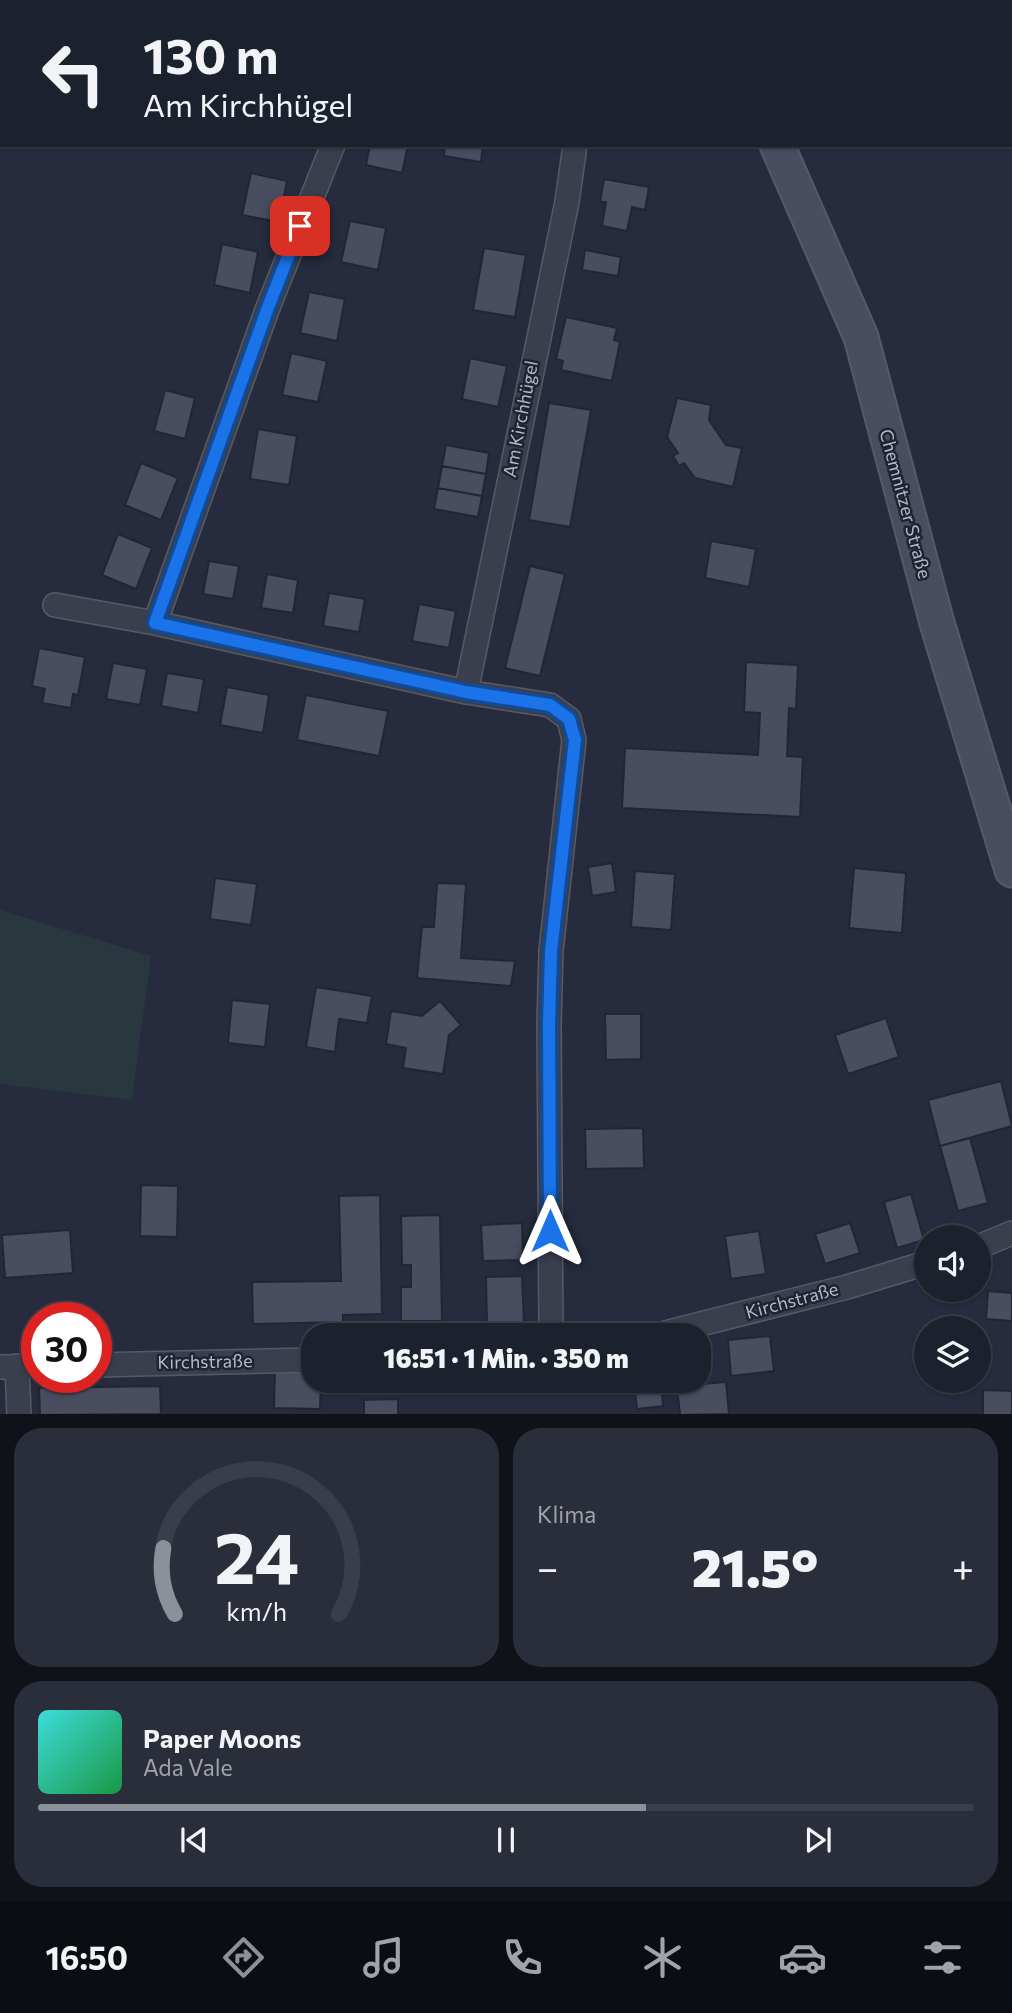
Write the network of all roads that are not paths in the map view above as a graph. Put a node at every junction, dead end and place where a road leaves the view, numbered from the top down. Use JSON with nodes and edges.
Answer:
{"nodes":[{"id":1,"x":332,"y":147,"type":"edge"},
{"id":2,"x":575,"y":147,"type":"edge"},
{"id":3,"x":779,"y":147,"type":"edge"},
{"id":4,"x":55,"y":605,"type":"dead end"},
{"id":5,"x":155,"y":623,"type":"junction"},
{"id":6,"x":466,"y":692,"type":"junction"},
{"id":7,"x":1012,"y":870,"type":"edge"},
{"id":8,"x":1012,"y":1233,"type":"edge"},
{"id":9,"x":991,"y":1242,"type":"edge"},
{"id":10,"x":914,"y":1267,"type":"edge"},
{"id":11,"x":551,"y":1323,"type":"edge"},
{"id":12,"x":704,"y":1323,"type":"edge"},
{"id":13,"x":301,"y":1360,"type":"edge"},
{"id":14,"x":112,"y":1365,"type":"edge"},
{"id":15,"x":18,"y":1366,"type":"edge"},
{"id":16,"x":19,"y":1414,"type":"edge"}],
"edges":[{"from":1,"to":5,"type":"street"},
{"from":2,"to":6,"type":"street","name":"Am Kirchhügel"},
{"from":3,"to":7,"type":"main road","name":"Chemnitzer Straße"},
{"from":4,"to":5,"type":"street"},
{"from":5,"to":6,"type":"street"},
{"from":6,"to":11,"type":"street"},
{"from":8,"to":9,"type":"street"},
{"from":10,"to":12,"type":"street","name":"Kirchstraße"},
{"from":13,"to":14,"type":"street","name":"Kirchstraße"},
{"from":15,"to":16,"type":"street"}]}
